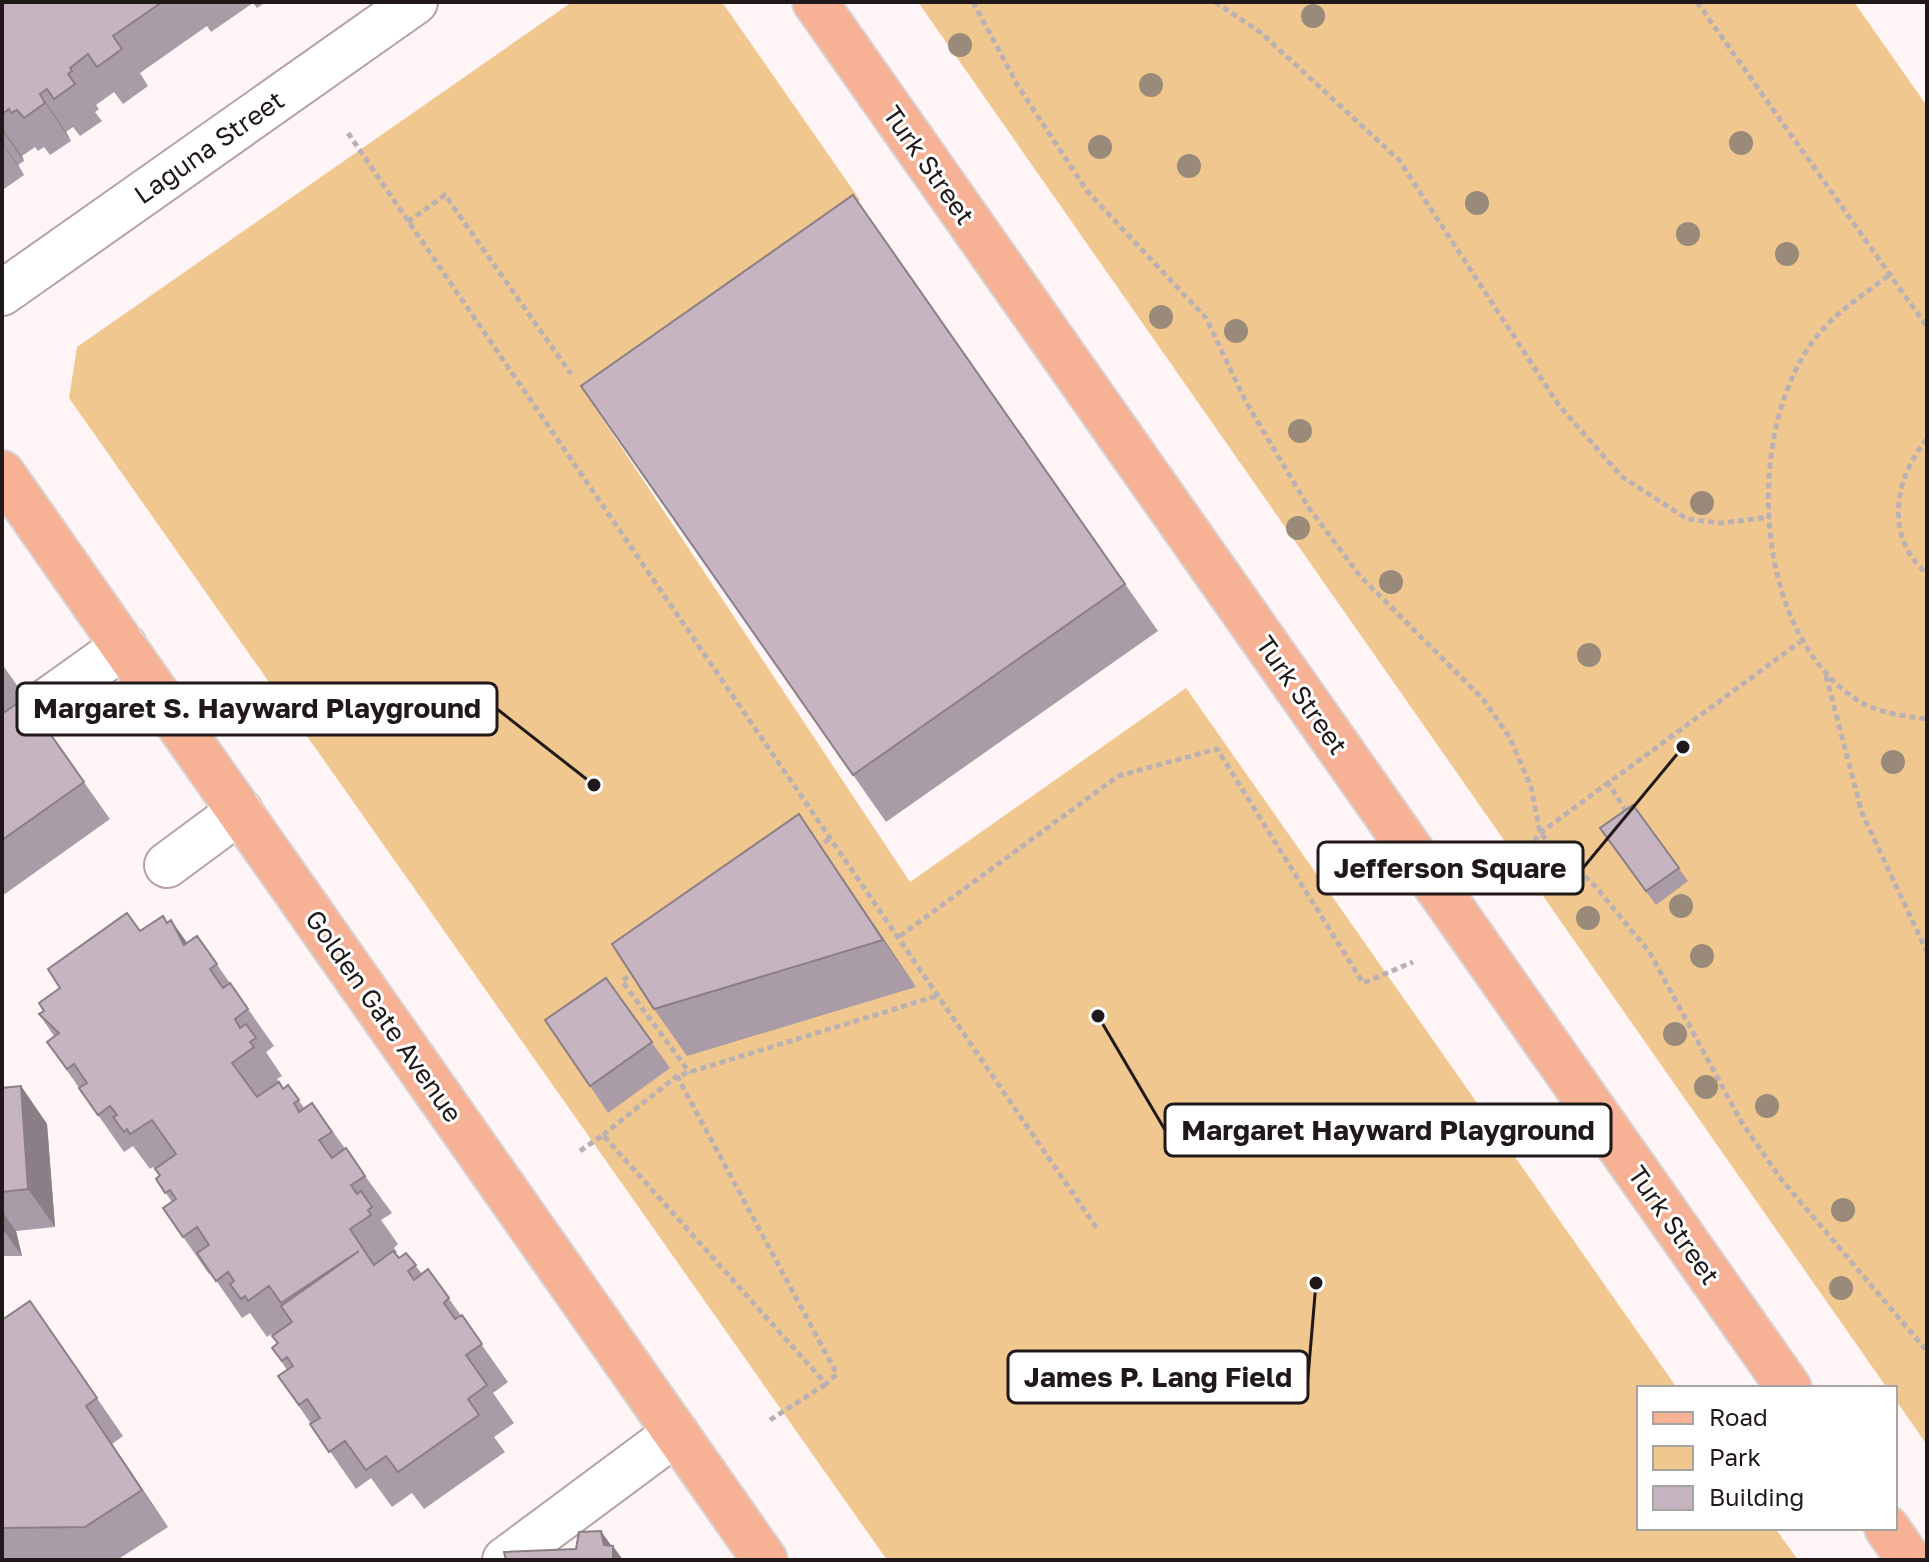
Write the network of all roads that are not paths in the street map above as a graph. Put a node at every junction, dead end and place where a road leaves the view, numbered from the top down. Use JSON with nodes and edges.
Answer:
{"nodes":[{"id":1,"x":415,"y":2,"type":"edge"},
{"id":2,"x":815,"y":2,"type":"edge"},
{"id":3,"x":2,"y":293,"type":"edge"},
{"id":4,"x":2,"y":473,"type":"edge"},
{"id":5,"x":124,"y":646,"type":"junction"},
{"id":6,"x":2,"y":733,"type":"edge"},
{"id":7,"x":240,"y":811,"type":"junction"},
{"id":8,"x":167,"y":865,"type":"dead end"},
{"id":9,"x":1788,"y":1386,"type":"edge"},
{"id":10,"x":676,"y":1433,"type":"junction"},
{"id":11,"x":1888,"y":1530,"type":"edge"},
{"id":12,"x":505,"y":1560,"type":"edge"},
{"id":13,"x":765,"y":1560,"type":"edge"},
{"id":14,"x":1909,"y":1560,"type":"edge"}],
"edges":[{"from":1,"to":3,"type":"street","name":"Laguna Street"},
{"from":2,"to":9,"type":"main road","name":"Turk Street"},
{"from":4,"to":5,"type":"main road","name":"Golden Gate Avenue"},
{"from":5,"to":6,"type":"street"},
{"from":5,"to":7,"type":"main road","name":"Golden Gate Avenue"},
{"from":7,"to":8,"type":"street"},
{"from":7,"to":10,"type":"main road","name":"Golden Gate Avenue"},
{"from":10,"to":12,"type":"street"},
{"from":10,"to":13,"type":"main road","name":"Golden Gate Avenue"},
{"from":11,"to":14,"type":"main road"}]}
